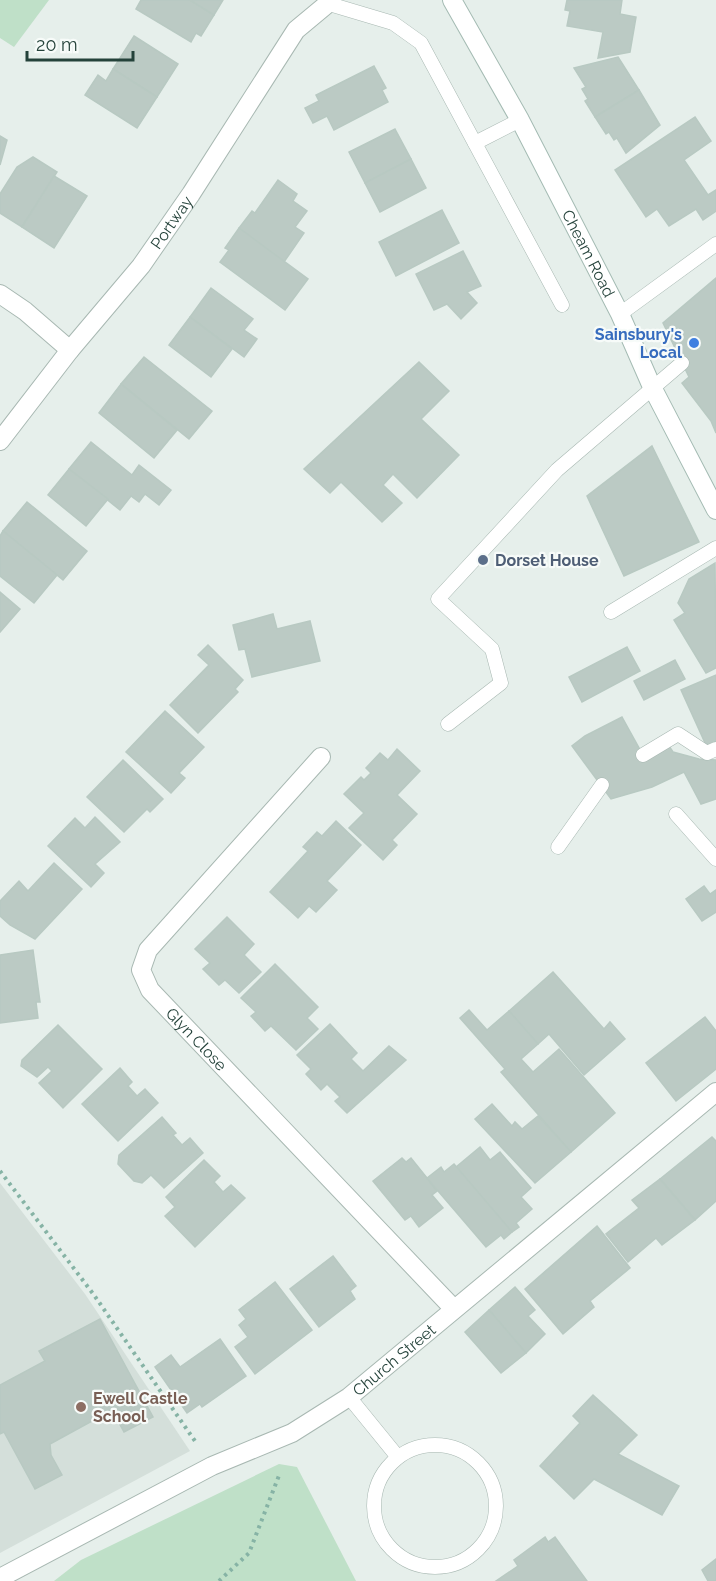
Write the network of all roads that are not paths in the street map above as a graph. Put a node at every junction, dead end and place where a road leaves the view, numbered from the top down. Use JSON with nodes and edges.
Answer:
{"nodes":[{"id":1,"x":452,"y":0,"type":"edge"},
{"id":2,"x":329,"y":2,"type":"edge"},
{"id":3,"x":520,"y":120,"type":"junction"},
{"id":4,"x":475,"y":143,"type":"junction"},
{"id":5,"x":716,"y":244,"type":"edge"},
{"id":6,"x":0,"y":294,"type":"edge"},
{"id":7,"x":562,"y":305,"type":"dead end"},
{"id":8,"x":620,"y":314,"type":"junction"},
{"id":9,"x":69,"y":350,"type":"junction"},
{"id":10,"x":682,"y":363,"type":"dead end"},
{"id":11,"x":652,"y":387,"type":"junction"},
{"id":12,"x":0,"y":441,"type":"edge"},
{"id":13,"x":716,"y":510,"type":"edge"},
{"id":14,"x":716,"y":548,"type":"edge"},
{"id":15,"x":611,"y":612,"type":"dead end"},
{"id":16,"x":448,"y":724,"type":"dead end"},
{"id":17,"x":716,"y":749,"type":"edge"},
{"id":18,"x":643,"y":755,"type":"dead end"},
{"id":19,"x":321,"y":757,"type":"dead end"},
{"id":20,"x":602,"y":785,"type":"dead end"},
{"id":21,"x":676,"y":814,"type":"dead end"},
{"id":22,"x":558,"y":847,"type":"dead end"},
{"id":23,"x":716,"y":859,"type":"edge"},
{"id":24,"x":716,"y":1092,"type":"edge"},
{"id":25,"x":453,"y":1308,"type":"junction"},
{"id":26,"x":349,"y":1397,"type":"junction"},
{"id":27,"x":397,"y":1456,"type":"junction"},
{"id":28,"x":26,"y":1572,"type":"edge"},
{"id":29,"x":0,"y":1578,"type":"edge"}],
"edges":[{"from":1,"to":3,"type":"street","name":"Cheam Road"},
{"from":2,"to":4,"type":"lane"},
{"from":2,"to":9,"type":"street","name":"Portway"},
{"from":3,"to":4,"type":"lane"},
{"from":3,"to":8,"type":"street","name":"Cheam Road"},
{"from":4,"to":7,"type":"lane"},
{"from":5,"to":8,"type":"lane"},
{"from":6,"to":9,"type":"street"},
{"from":8,"to":11,"type":"street","name":"Cheam Road"},
{"from":9,"to":12,"type":"street","name":"Portway"},
{"from":10,"to":11,"type":"lane"},
{"from":11,"to":13,"type":"street","name":"Cheam Road"},
{"from":11,"to":16,"type":"lane"},
{"from":14,"to":15,"type":"lane"},
{"from":17,"to":18,"type":"lane"},
{"from":19,"to":25,"type":"street","name":"Glyn Close"},
{"from":20,"to":22,"type":"lane"},
{"from":21,"to":23,"type":"lane"},
{"from":24,"to":25,"type":"street","name":"Church Street"},
{"from":25,"to":26,"type":"street","name":"Church Street"},
{"from":26,"to":27,"type":"lane"},
{"from":26,"to":28,"type":"street","name":"Church Street"},
{"from":27,"to":27,"type":"lane"},
{"from":28,"to":29,"type":"street","name":"Church Street"}]}
